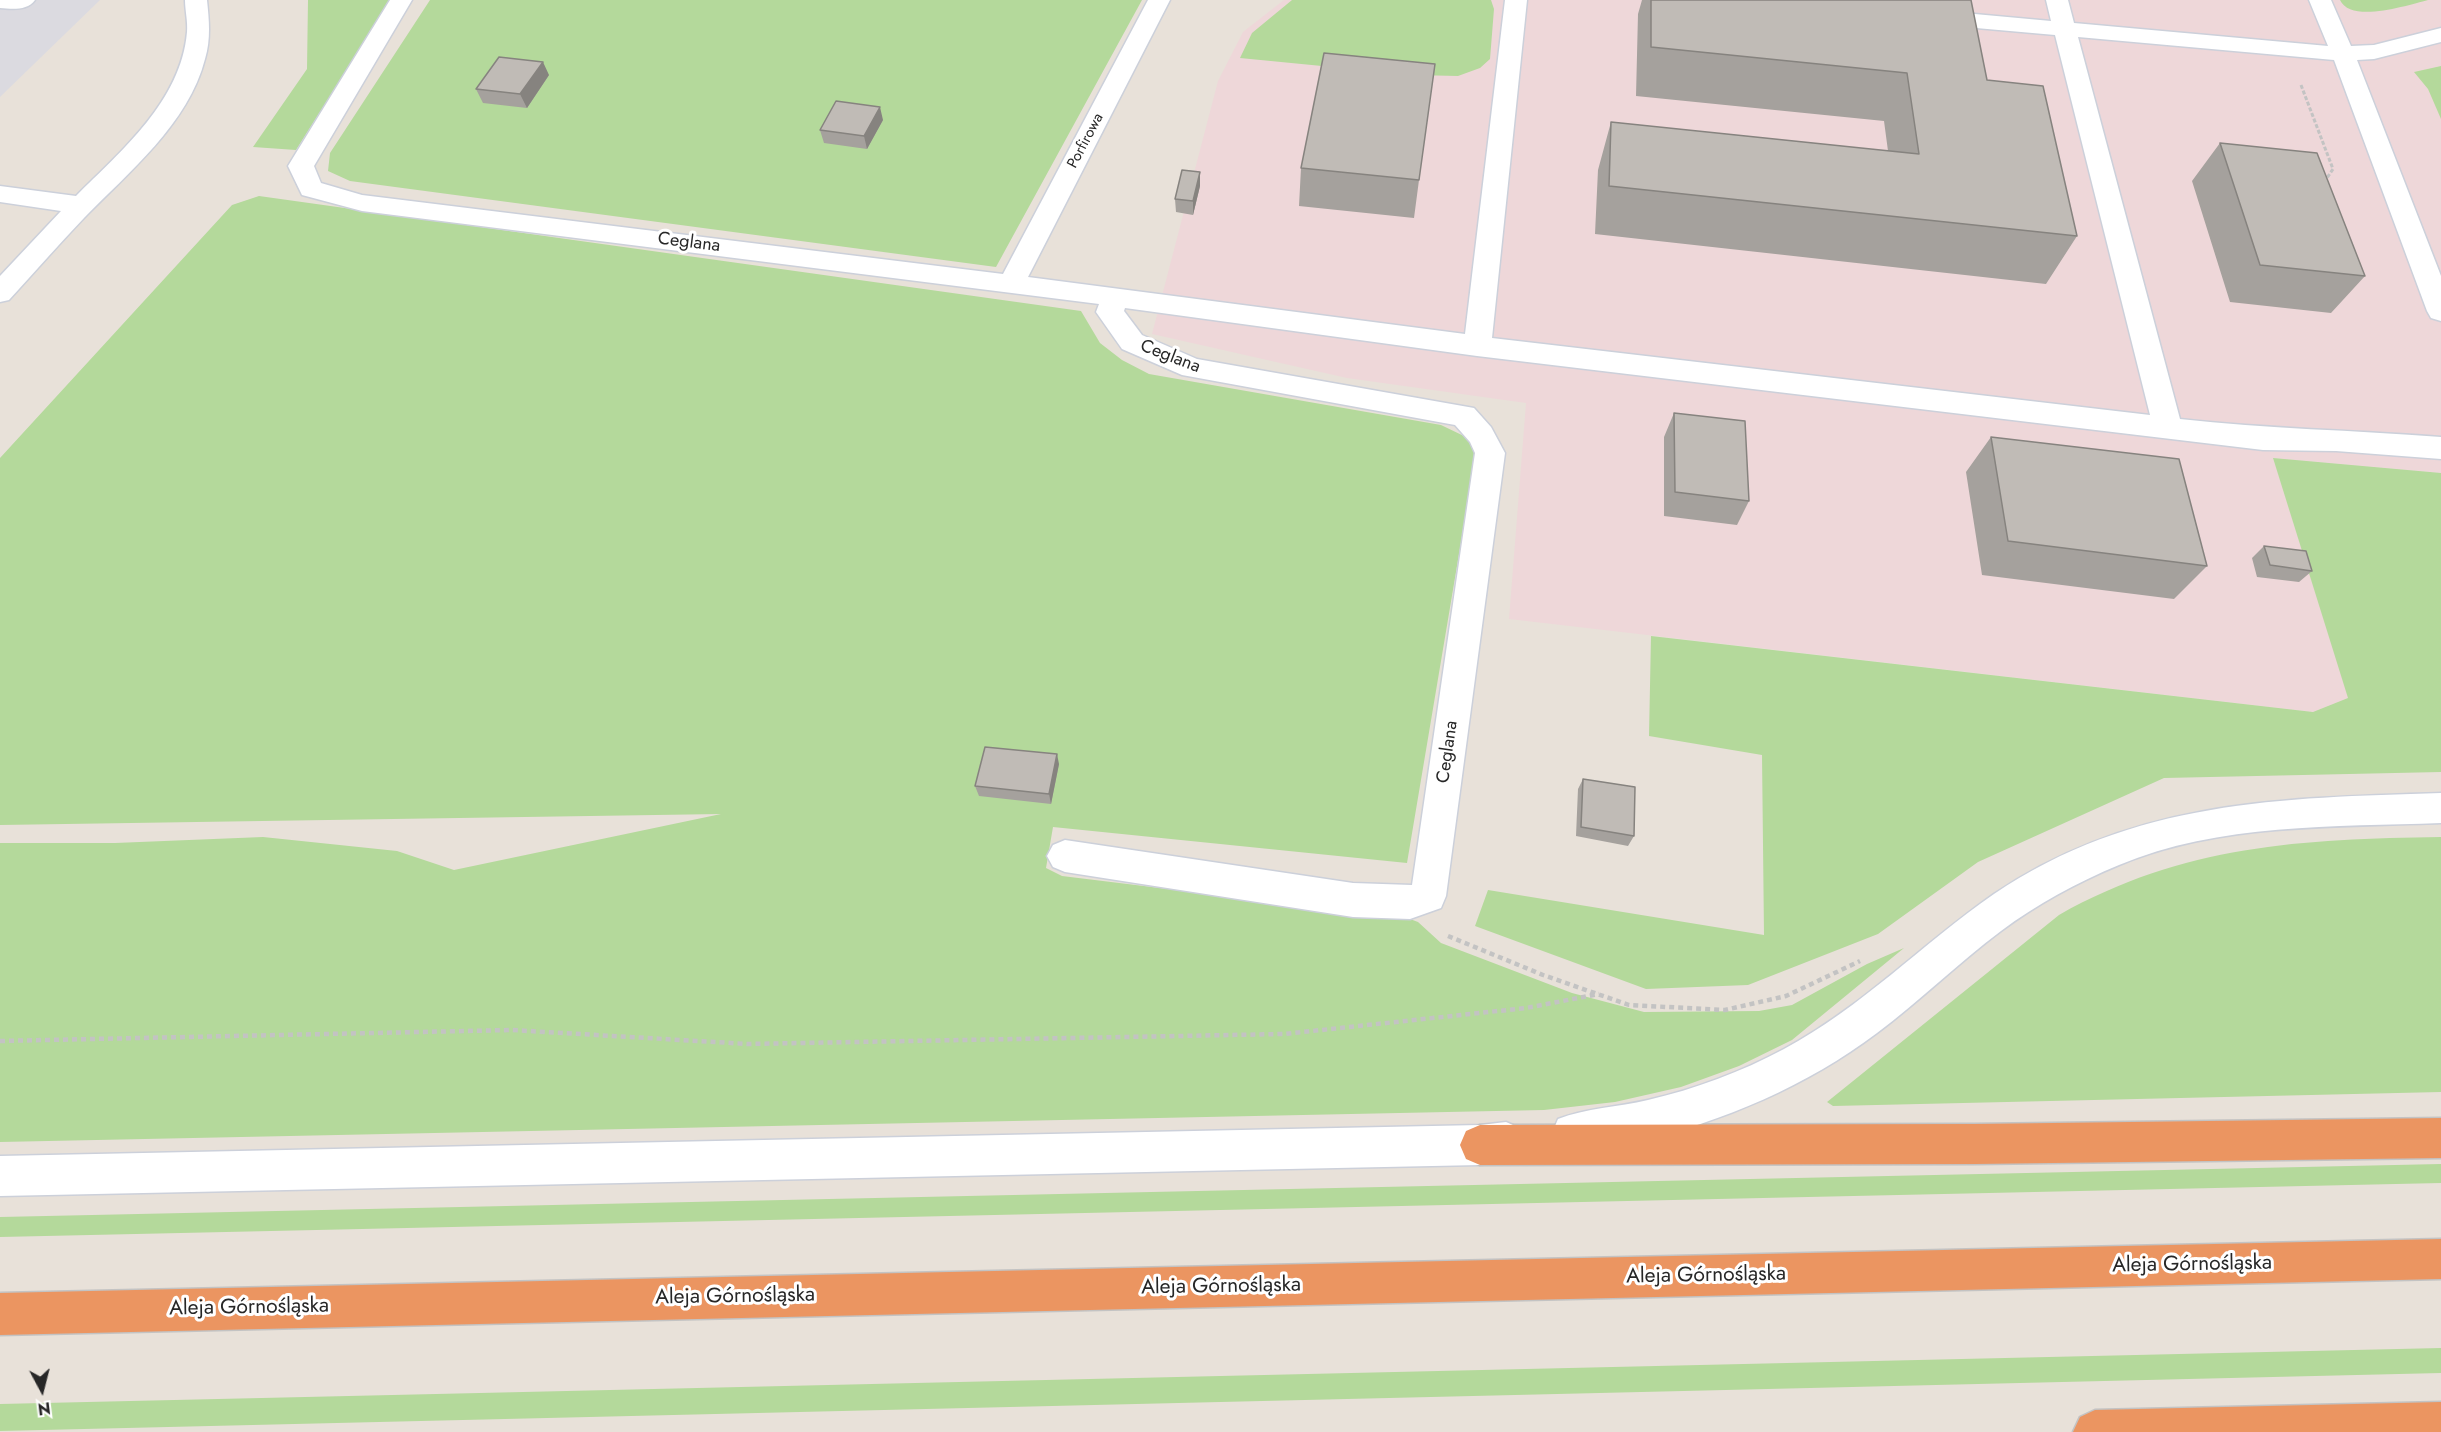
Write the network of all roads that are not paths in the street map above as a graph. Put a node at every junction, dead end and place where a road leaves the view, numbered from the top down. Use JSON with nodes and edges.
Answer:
{"nodes":[{"id":1,"x":24,"y":0,"type":"edge"},
{"id":2,"x":196,"y":0,"type":"edge"},
{"id":3,"x":401,"y":0,"type":"edge"},
{"id":4,"x":1159,"y":0,"type":"edge"},
{"id":5,"x":1516,"y":0,"type":"edge"},
{"id":6,"x":2057,"y":0,"type":"edge"},
{"id":7,"x":2320,"y":0,"type":"edge"},
{"id":8,"x":0,"y":1,"type":"edge"},
{"id":9,"x":1913,"y":15,"type":"edge"},
{"id":10,"x":2064,"y":30,"type":"junction"},
{"id":11,"x":2441,"y":35,"type":"edge"},
{"id":12,"x":2343,"y":54,"type":"junction"},
{"id":13,"x":0,"y":194,"type":"edge"},
{"id":14,"x":81,"y":205,"type":"junction"},
{"id":15,"x":1012,"y":282,"type":"junction"},
{"id":16,"x":0,"y":293,"type":"edge"},
{"id":17,"x":1114,"y":297,"type":"junction"},
{"id":18,"x":2441,"y":311,"type":"edge"},
{"id":19,"x":1477,"y":346,"type":"junction"},
{"id":20,"x":2168,"y":428,"type":"junction"},
{"id":21,"x":2441,"y":448,"type":"edge"},
{"id":22,"x":2441,"y":808,"type":"edge"},
{"id":23,"x":1065,"y":856,"type":"dead end"},
{"id":24,"x":2441,"y":1138,"type":"edge"},
{"id":25,"x":1480,"y":1145,"type":"junction"},
{"id":26,"x":0,"y":1176,"type":"edge"},
{"id":27,"x":2441,"y":1259,"type":"edge"},
{"id":28,"x":0,"y":1314,"type":"edge"},
{"id":29,"x":2441,"y":1424,"type":"edge"},
{"id":30,"x":2095,"y":1432,"type":"edge"}],
"edges":[{"from":1,"to":8,"type":"street"},
{"from":2,"to":14,"type":"street"},
{"from":3,"to":15,"type":"street","name":"Ceglana"},
{"from":4,"to":15,"type":"street","name":"Porfirowa"},
{"from":5,"to":19,"type":"street"},
{"from":6,"to":10,"type":"street"},
{"from":7,"to":12,"type":"street"},
{"from":9,"to":10,"type":"street"},
{"from":10,"to":12,"type":"street"},
{"from":10,"to":20,"type":"street"},
{"from":11,"to":12,"type":"street"},
{"from":12,"to":18,"type":"street"},
{"from":13,"to":14,"type":"street"},
{"from":14,"to":16,"type":"street"},
{"from":15,"to":17,"type":"street","name":"Ceglana"},
{"from":17,"to":19,"type":"street"},
{"from":17,"to":23,"type":"street","name":"Ceglana"},
{"from":19,"to":20,"type":"street"},
{"from":20,"to":21,"type":"street"},
{"from":22,"to":25,"type":"street"},
{"from":24,"to":25,"type":"highway"},
{"from":25,"to":26,"type":"street"},
{"from":27,"to":28,"type":"highway","name":"Aleja Górnośląska"},
{"from":29,"to":30,"type":"highway"}]}
